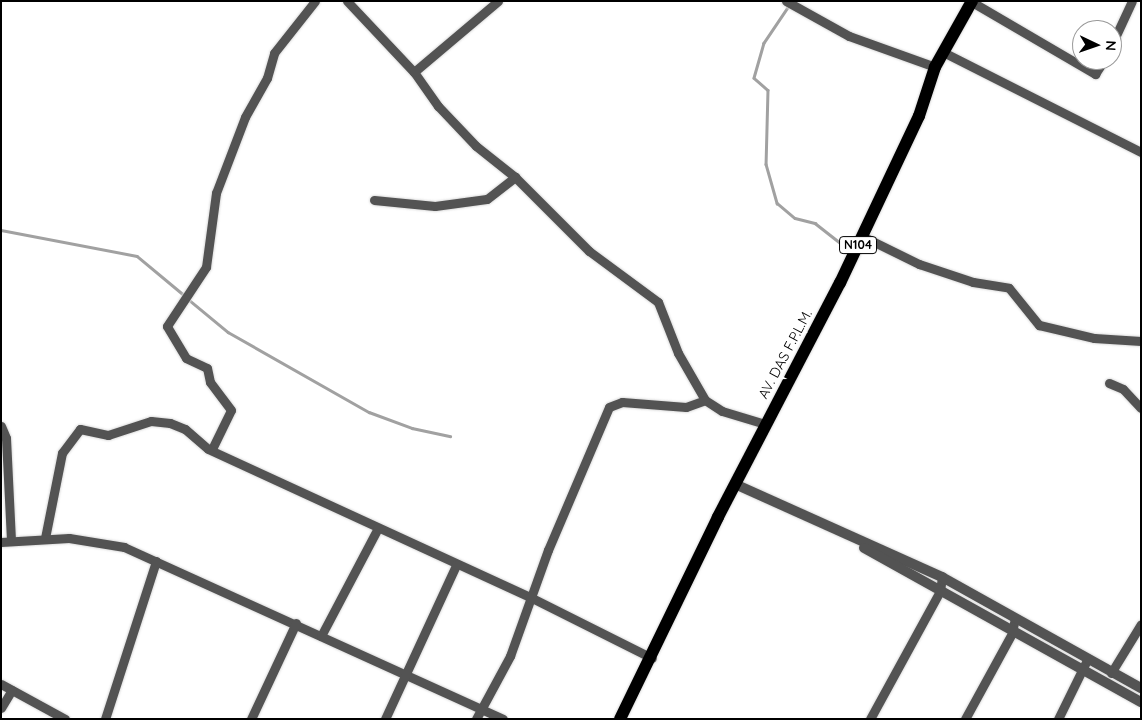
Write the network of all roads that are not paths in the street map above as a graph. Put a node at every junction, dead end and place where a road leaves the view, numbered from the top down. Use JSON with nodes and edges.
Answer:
{"nodes":[{"id":1,"x":315,"y":1,"type":"edge"},
{"id":2,"x":347,"y":1,"type":"edge"},
{"id":3,"x":498,"y":1,"type":"edge"},
{"id":4,"x":786,"y":1,"type":"edge"},
{"id":5,"x":1132,"y":1,"type":"edge"},
{"id":6,"x":972,"y":2,"type":"edge"},
{"id":7,"x":1122,"y":22,"type":"edge"},
{"id":8,"x":945,"y":53,"type":"junction"},
{"id":9,"x":1072,"y":60,"type":"edge"},
{"id":10,"x":935,"y":67,"type":"junction"},
{"id":11,"x":1089,"y":70,"type":"edge"},
{"id":12,"x":1098,"y":70,"type":"edge"},
{"id":13,"x":414,"y":72,"type":"junction"},
{"id":14,"x":1141,"y":152,"type":"edge"},
{"id":15,"x":515,"y":177,"type":"junction"},
{"id":16,"x":374,"y":200,"type":"dead end"},
{"id":17,"x":862,"y":236,"type":"junction"},
{"id":18,"x":1141,"y":341,"type":"edge"},
{"id":19,"x":1109,"y":383,"type":"dead end"},
{"id":20,"x":705,"y":400,"type":"junction"},
{"id":21,"x":1141,"y":408,"type":"edge"},
{"id":22,"x":765,"y":424,"type":"junction"},
{"id":23,"x":1,"y":426,"type":"edge"},
{"id":24,"x":212,"y":449,"type":"junction"},
{"id":25,"x":735,"y":484,"type":"junction"},
{"id":26,"x":378,"y":528,"type":"junction"},
{"id":27,"x":847,"y":536,"type":"junction"},
{"id":28,"x":45,"y":538,"type":"junction"},
{"id":29,"x":11,"y":541,"type":"junction"},
{"id":30,"x":1,"y":542,"type":"edge"},
{"id":31,"x":156,"y":561,"type":"junction"},
{"id":32,"x":456,"y":565,"type":"junction"},
{"id":33,"x":942,"y":577,"type":"junction"},
{"id":34,"x":940,"y":590,"type":"junction"},
{"id":35,"x":532,"y":598,"type":"junction"},
{"id":36,"x":1015,"y":618,"type":"junction"},
{"id":37,"x":296,"y":623,"type":"junction"},
{"id":38,"x":1141,"y":624,"type":"edge"},
{"id":39,"x":1012,"y":633,"type":"junction"},
{"id":40,"x":321,"y":636,"type":"junction"},
{"id":41,"x":652,"y":658,"type":"junction"},
{"id":42,"x":1087,"y":660,"type":"junction"},
{"id":43,"x":1084,"y":672,"type":"junction"},
{"id":44,"x":1111,"y":673,"type":"junction"},
{"id":45,"x":405,"y":676,"type":"junction"},
{"id":46,"x":1,"y":684,"type":"edge"},
{"id":47,"x":1141,"y":688,"type":"edge"},
{"id":48,"x":12,"y":690,"type":"junction"},
{"id":49,"x":1141,"y":702,"type":"edge"},
{"id":50,"x":481,"y":707,"type":"junction"},
{"id":51,"x":1,"y":708,"type":"edge"},
{"id":52,"x":871,"y":716,"type":"edge"},
{"id":53,"x":65,"y":719,"type":"edge"},
{"id":54,"x":105,"y":719,"type":"edge"},
{"id":55,"x":251,"y":719,"type":"edge"},
{"id":56,"x":385,"y":719,"type":"edge"},
{"id":57,"x":476,"y":719,"type":"edge"},
{"id":58,"x":503,"y":719,"type":"edge"},
{"id":59,"x":620,"y":719,"type":"edge"},
{"id":60,"x":883,"y":719,"type":"edge"},
{"id":61,"x":965,"y":719,"type":"edge"},
{"id":62,"x":1058,"y":719,"type":"edge"}],
"edges":[{"from":1,"to":24,"type":"street"},
{"from":2,"to":13,"type":"street"},
{"from":3,"to":13,"type":"street"},
{"from":4,"to":10,"type":"street"},
{"from":5,"to":7,"type":"street"},
{"from":6,"to":8,"type":"main road","name":"AV. DAS F.P.L.M.","number":"N104"},
{"from":6,"to":9,"type":"street"},
{"from":8,"to":10,"type":"main road","name":"AV. DAS F.P.L.M.","number":"N104"},
{"from":8,"to":14,"type":"street"},
{"from":10,"to":17,"type":"main road","name":"AV. DAS F.P.L.M.","number":"N104"},
{"from":11,"to":12,"type":"street"},
{"from":13,"to":15,"type":"street"},
{"from":15,"to":16,"type":"street"},
{"from":15,"to":20,"type":"street"},
{"from":17,"to":18,"type":"street"},
{"from":17,"to":22,"type":"main road","name":"AV. DAS F.P.L.M.","number":"N104"},
{"from":19,"to":21,"type":"street"},
{"from":20,"to":22,"type":"street"},
{"from":20,"to":35,"type":"street"},
{"from":22,"to":25,"type":"main road","name":"AV. DAS F.P.L.M.","number":"N104"},
{"from":23,"to":29,"type":"street"},
{"from":24,"to":26,"type":"street"},
{"from":24,"to":28,"type":"street"},
{"from":25,"to":27,"type":"street"},
{"from":25,"to":41,"type":"main road","name":"AV. DAS F.P.L.M.","number":"N104"},
{"from":26,"to":32,"type":"street"},
{"from":26,"to":40,"type":"street"},
{"from":27,"to":33,"type":"street"},
{"from":27,"to":34,"type":"street"},
{"from":28,"to":29,"type":"street"},
{"from":28,"to":31,"type":"street"},
{"from":29,"to":30,"type":"street"},
{"from":31,"to":37,"type":"street"},
{"from":31,"to":54,"type":"street"},
{"from":32,"to":35,"type":"street"},
{"from":32,"to":45,"type":"street"},
{"from":33,"to":34,"type":"street"},
{"from":33,"to":36,"type":"street"},
{"from":34,"to":39,"type":"street"},
{"from":34,"to":52,"type":"street"},
{"from":35,"to":41,"type":"street"},
{"from":35,"to":50,"type":"street"},
{"from":36,"to":39,"type":"street"},
{"from":36,"to":42,"type":"street"},
{"from":37,"to":40,"type":"street"},
{"from":37,"to":55,"type":"street"},
{"from":38,"to":44,"type":"street"},
{"from":39,"to":43,"type":"street"},
{"from":39,"to":61,"type":"street"},
{"from":40,"to":45,"type":"street"},
{"from":41,"to":59,"type":"main road","name":"AV. DAS F.P.L.M.","number":"N104"},
{"from":42,"to":43,"type":"street"},
{"from":42,"to":44,"type":"street"},
{"from":43,"to":49,"type":"street"},
{"from":43,"to":62,"type":"street"},
{"from":44,"to":47,"type":"street"},
{"from":45,"to":50,"type":"street"},
{"from":45,"to":56,"type":"street"},
{"from":46,"to":48,"type":"street"},
{"from":48,"to":51,"type":"street"},
{"from":48,"to":53,"type":"street"},
{"from":50,"to":57,"type":"street"},
{"from":50,"to":58,"type":"street"},
{"from":52,"to":60,"type":"street"}]}
